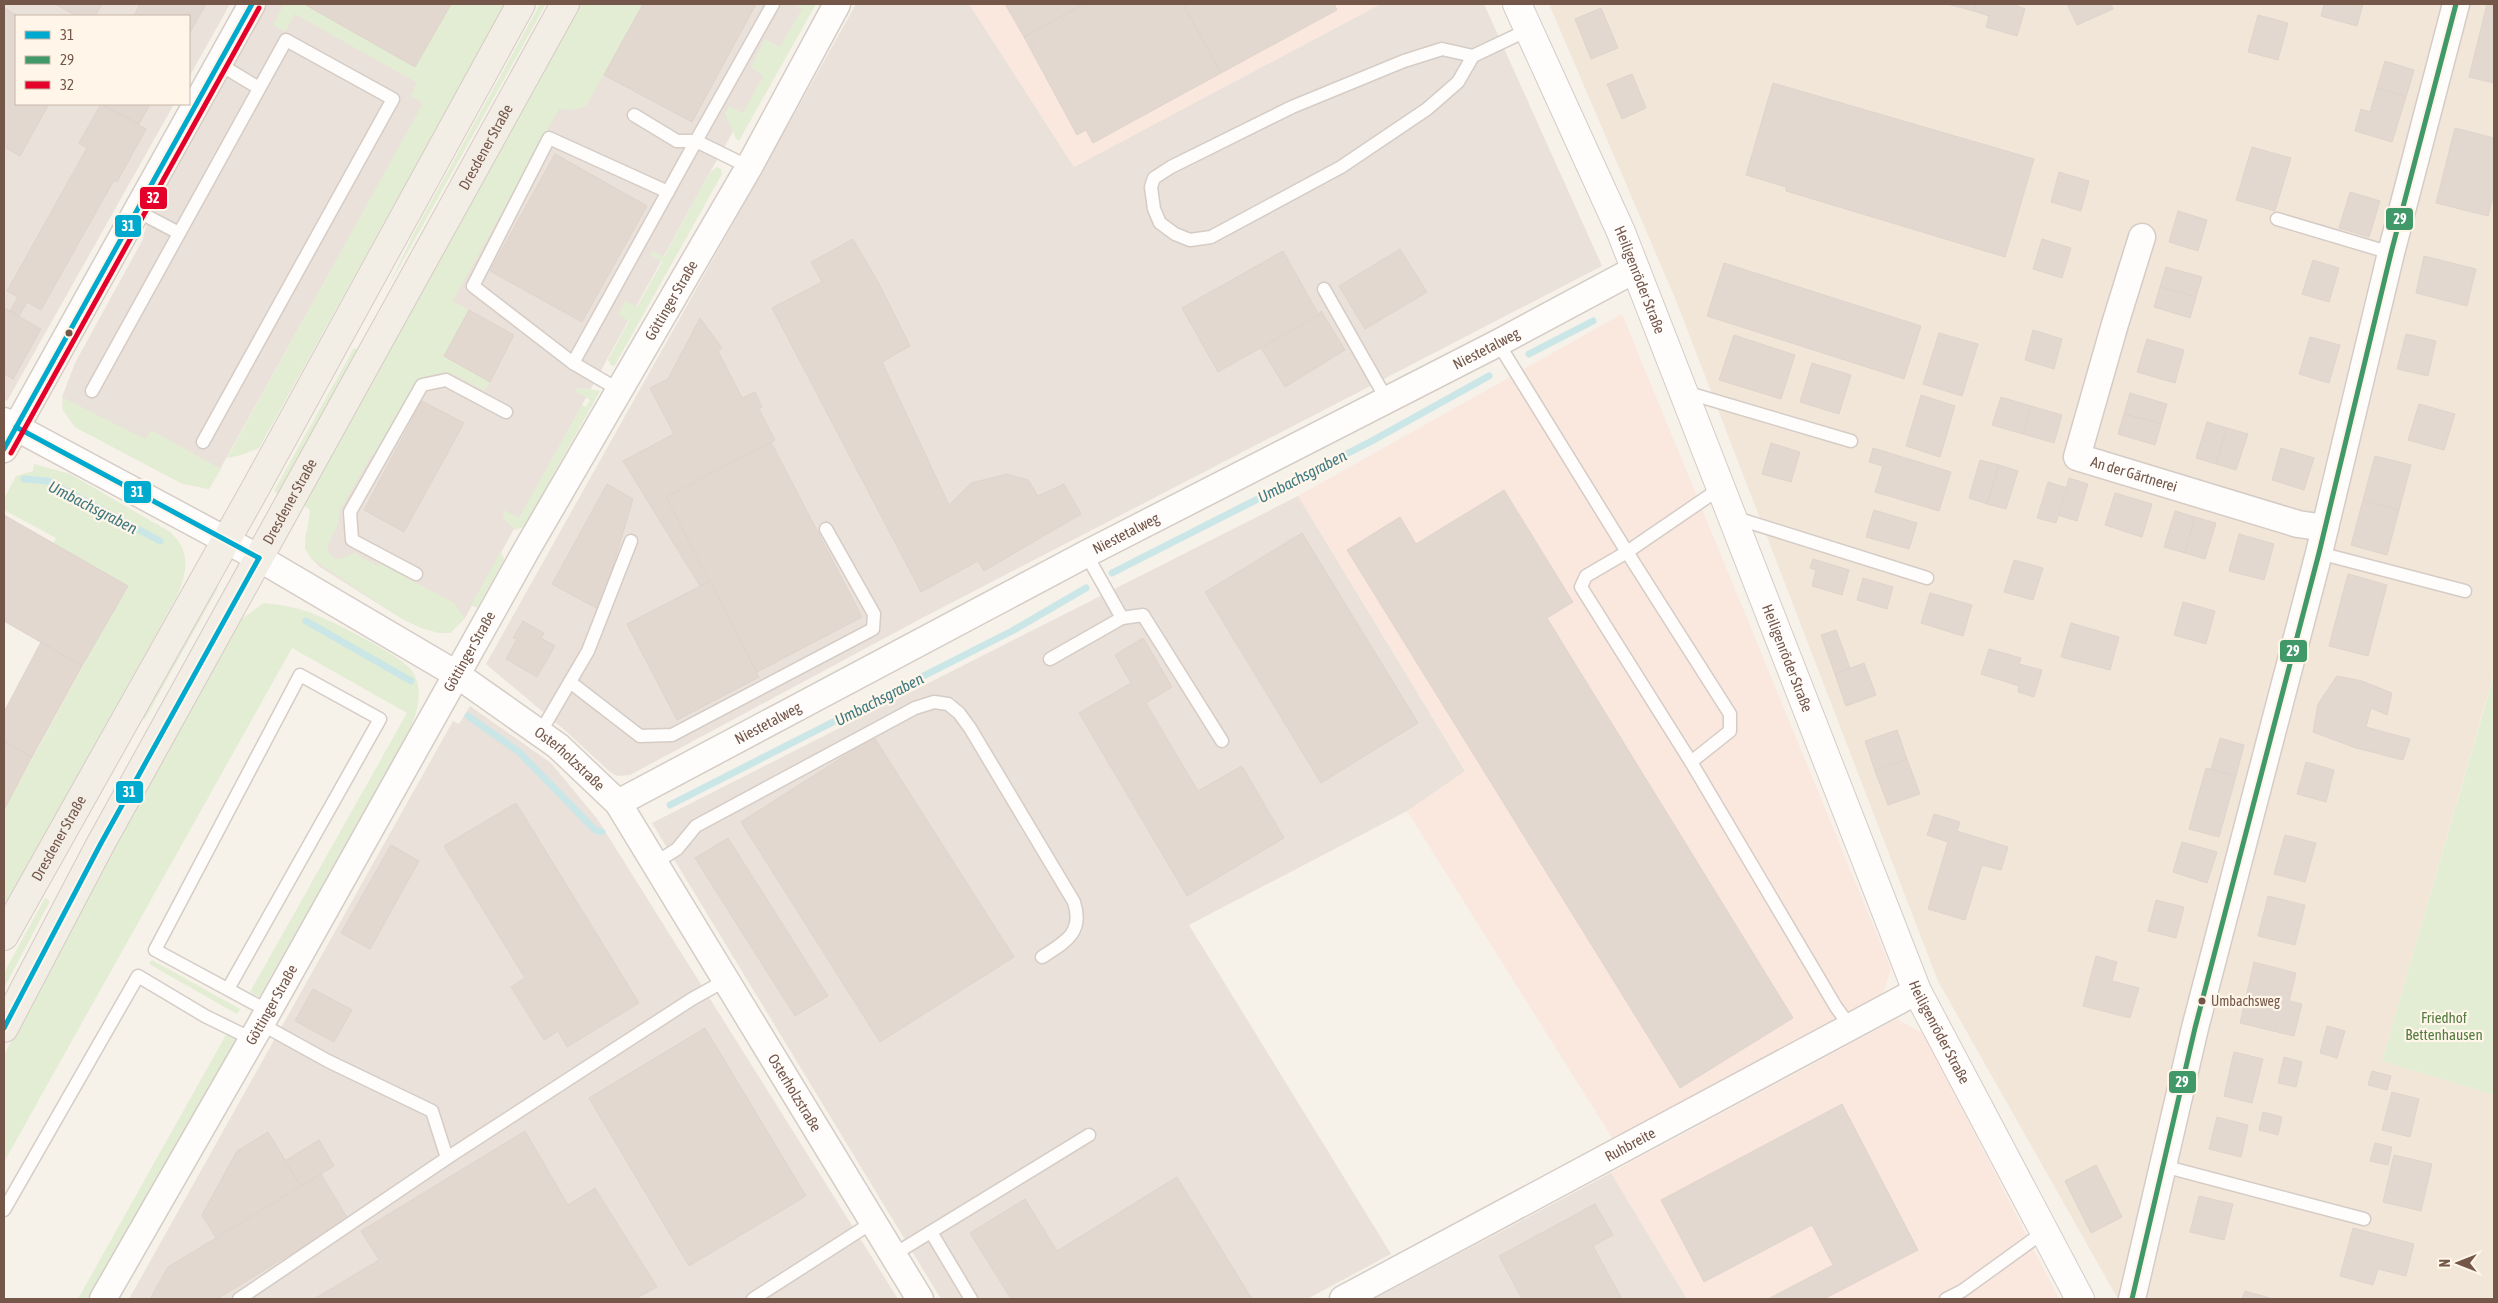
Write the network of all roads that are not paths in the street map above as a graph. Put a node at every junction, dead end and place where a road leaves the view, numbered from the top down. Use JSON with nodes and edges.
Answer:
{"nodes":[{"id":1,"x":252,"y":4,"type":"edge"},
{"id":2,"x":521,"y":4,"type":"edge"},
{"id":3,"x":565,"y":4,"type":"edge"},
{"id":4,"x":773,"y":4,"type":"edge"},
{"id":5,"x":837,"y":4,"type":"edge"},
{"id":6,"x":1517,"y":4,"type":"edge"},
{"id":7,"x":2456,"y":4,"type":"edge"},
{"id":8,"x":1530,"y":29,"type":"junction"},
{"id":9,"x":1473,"y":56,"type":"junction"},
{"id":10,"x":219,"y":64,"type":"junction"},
{"id":11,"x":260,"y":88,"type":"junction"},
{"id":12,"x":634,"y":115,"type":"dead end"},
{"id":13,"x":696,"y":142,"type":"junction"},
{"id":14,"x":749,"y":167,"type":"junction"},
{"id":15,"x":668,"y":192,"type":"junction"},
{"id":16,"x":137,"y":211,"type":"junction"},
{"id":17,"x":2277,"y":219,"type":"dead end"},
{"id":18,"x":179,"y":233,"type":"junction"},
{"id":19,"x":2142,"y":237,"type":"dead end"},
{"id":20,"x":2391,"y":252,"type":"junction"},
{"id":21,"x":1636,"y":269,"type":"junction"},
{"id":22,"x":1324,"y":289,"type":"dead end"},
{"id":23,"x":1498,"y":343,"type":"junction"},
{"id":24,"x":573,"y":363,"type":"junction"},
{"id":25,"x":92,"y":390,"type":"dead end"},
{"id":26,"x":619,"y":390,"type":"junction"},
{"id":27,"x":1684,"y":392,"type":"junction"},
{"id":28,"x":1387,"y":400,"type":"junction"},
{"id":29,"x":506,"y":412,"type":"dead end"},
{"id":30,"x":8,"y":432,"type":"edge"},
{"id":31,"x":202,"y":442,"type":"dead end"},
{"id":32,"x":1850,"y":442,"type":"dead end"},
{"id":33,"x":1722,"y":486,"type":"junction"},
{"id":34,"x":1733,"y":517,"type":"junction"},
{"id":35,"x":2325,"y":528,"type":"junction"},
{"id":36,"x":826,"y":529,"type":"dead end"},
{"id":37,"x":226,"y":540,"type":"junction"},
{"id":38,"x":631,"y":541,"type":"dead end"},
{"id":39,"x":1626,"y":552,"type":"junction"},
{"id":40,"x":1086,"y":554,"type":"junction"},
{"id":41,"x":2319,"y":554,"type":"junction"},
{"id":42,"x":259,"y":558,"type":"junction"},
{"id":43,"x":416,"y":574,"type":"dead end"},
{"id":44,"x":1927,"y":578,"type":"dead end"},
{"id":45,"x":2465,"y":591,"type":"dead end"},
{"id":46,"x":1122,"y":618,"type":"junction"},
{"id":47,"x":1050,"y":659,"type":"dead end"},
{"id":48,"x":456,"y":674,"type":"junction"},
{"id":49,"x":570,"y":682,"type":"junction"},
{"id":50,"x":540,"y":733,"type":"junction"},
{"id":51,"x":1222,"y":741,"type":"dead end"},
{"id":52,"x":1691,"y":762,"type":"junction"},
{"id":53,"x":618,"y":803,"type":"junction"},
{"id":54,"x":655,"y":863,"type":"junction"},
{"id":55,"x":4,"y":936,"type":"edge"},
{"id":56,"x":1042,"y":957,"type":"dead end"},
{"id":57,"x":726,"y":980,"type":"junction"},
{"id":58,"x":228,"y":989,"type":"junction"},
{"id":59,"x":1917,"y":991,"type":"junction"},
{"id":60,"x":260,"y":1025,"type":"junction"},
{"id":61,"x":1850,"y":1026,"type":"junction"},
{"id":62,"x":4,"y":1028,"type":"edge"},
{"id":63,"x":1089,"y":1135,"type":"dead end"},
{"id":64,"x":447,"y":1158,"type":"junction"},
{"id":65,"x":2163,"y":1166,"type":"junction"},
{"id":66,"x":4,"y":1210,"type":"edge"},
{"id":67,"x":2364,"y":1219,"type":"dead end"},
{"id":68,"x":873,"y":1222,"type":"junction"},
{"id":69,"x":2044,"y":1231,"type":"junction"},
{"id":70,"x":931,"y":1232,"type":"junction"},
{"id":71,"x":893,"y":1255,"type":"junction"},
{"id":72,"x":1964,"y":1295,"type":"edge"},
{"id":73,"x":104,"y":1299,"type":"edge"},
{"id":74,"x":239,"y":1299,"type":"edge"},
{"id":75,"x":753,"y":1299,"type":"edge"},
{"id":76,"x":920,"y":1299,"type":"edge"},
{"id":77,"x":971,"y":1299,"type":"edge"},
{"id":78,"x":1343,"y":1299,"type":"edge"},
{"id":79,"x":1946,"y":1299,"type":"edge"},
{"id":80,"x":2080,"y":1299,"type":"edge"},
{"id":81,"x":2132,"y":1299,"type":"edge"}],
"edges":[{"from":1,"to":10,"type":"street"},
{"from":2,"to":37,"type":"main road","name":"Dresdener Straße"},
{"from":3,"to":42,"type":"main road","name":"Dresdener Straße"},
{"from":4,"to":13,"type":"lane"},
{"from":5,"to":14,"type":"street","name":"Göttinger Straße"},
{"from":6,"to":8,"type":"street","name":"Heiligenröder Straße"},
{"from":7,"to":20,"type":"street"},
{"from":8,"to":9,"type":"lane"},
{"from":8,"to":21,"type":"street","name":"Heiligenröder Straße"},
{"from":9,"to":9,"type":"lane"},
{"from":10,"to":11,"type":"lane"},
{"from":10,"to":16,"type":"street"},
{"from":11,"to":18,"type":"lane"},
{"from":11,"to":31,"type":"lane"},
{"from":12,"to":13,"type":"lane"},
{"from":13,"to":14,"type":"lane"},
{"from":13,"to":15,"type":"lane"},
{"from":14,"to":26,"type":"street","name":"Göttinger Straße"},
{"from":15,"to":24,"type":"lane"},
{"from":15,"to":24,"type":"lane"},
{"from":16,"to":18,"type":"lane"},
{"from":16,"to":30,"type":"street"},
{"from":17,"to":20,"type":"lane"},
{"from":18,"to":25,"type":"lane"},
{"from":19,"to":35,"type":"street","name":"An der Gärtnerei"},
{"from":20,"to":35,"type":"street"},
{"from":21,"to":23,"type":"street","name":"Niestetalweg"},
{"from":21,"to":27,"type":"street","name":"Heiligenröder Straße"},
{"from":22,"to":28,"type":"lane"},
{"from":23,"to":28,"type":"street","name":"Niestetalweg"},
{"from":23,"to":39,"type":"lane"},
{"from":24,"to":26,"type":"lane"},
{"from":26,"to":48,"type":"street","name":"Göttinger Straße"},
{"from":27,"to":32,"type":"lane"},
{"from":27,"to":33,"type":"street","name":"Heiligenröder Straße"},
{"from":28,"to":40,"type":"street","name":"Niestetalweg"},
{"from":29,"to":43,"type":"lane"},
{"from":30,"to":37,"type":"street","name":"Osterholzstraße"},
{"from":33,"to":34,"type":"street","name":"Heiligenröder Straße"},
{"from":33,"to":39,"type":"lane"},
{"from":34,"to":44,"type":"lane"},
{"from":34,"to":59,"type":"street","name":"Heiligenröder Straße"},
{"from":35,"to":41,"type":"street"},
{"from":36,"to":49,"type":"lane"},
{"from":37,"to":42,"type":"street","name":"Osterholzstraße"},
{"from":37,"to":55,"type":"main road","name":"Dresdener Straße"},
{"from":38,"to":49,"type":"lane"},
{"from":39,"to":52,"type":"lane"},
{"from":39,"to":52,"type":"lane"},
{"from":40,"to":46,"type":"lane"},
{"from":40,"to":53,"type":"street","name":"Niestetalweg"},
{"from":41,"to":45,"type":"lane"},
{"from":41,"to":65,"type":"street"},
{"from":42,"to":48,"type":"street","name":"Osterholzstraße"},
{"from":42,"to":62,"type":"main road","name":"Dresdener Straße"},
{"from":46,"to":47,"type":"lane"},
{"from":46,"to":51,"type":"lane"},
{"from":48,"to":50,"type":"street","name":"Osterholzstraße"},
{"from":48,"to":60,"type":"street","name":"Göttinger Straße"},
{"from":49,"to":50,"type":"lane"},
{"from":50,"to":53,"type":"street","name":"Osterholzstraße"},
{"from":52,"to":61,"type":"lane"},
{"from":53,"to":54,"type":"street","name":"Osterholzstraße"},
{"from":54,"to":56,"type":"lane"},
{"from":54,"to":57,"type":"street","name":"Osterholzstraße"},
{"from":57,"to":64,"type":"lane"},
{"from":57,"to":68,"type":"street","name":"Osterholzstraße"},
{"from":58,"to":58,"type":"lane"},
{"from":58,"to":60,"type":"lane"},
{"from":59,"to":61,"type":"street","name":"Ruhbreite"},
{"from":59,"to":69,"type":"street","name":"Heiligenröder Straße"},
{"from":60,"to":64,"type":"lane"},
{"from":60,"to":66,"type":"lane"},
{"from":60,"to":73,"type":"street","name":"Göttinger Straße"},
{"from":61,"to":78,"type":"street","name":"Ruhbreite"},
{"from":63,"to":70,"type":"lane"},
{"from":64,"to":74,"type":"lane"},
{"from":65,"to":67,"type":"lane"},
{"from":65,"to":81,"type":"street"},
{"from":68,"to":71,"type":"street","name":"Osterholzstraße"},
{"from":68,"to":75,"type":"lane"},
{"from":69,"to":72,"type":"lane"},
{"from":69,"to":80,"type":"street","name":"Heiligenröder Straße"},
{"from":70,"to":71,"type":"lane"},
{"from":70,"to":77,"type":"lane"},
{"from":71,"to":76,"type":"street","name":"Osterholzstraße"},
{"from":72,"to":79,"type":"lane"}]}
